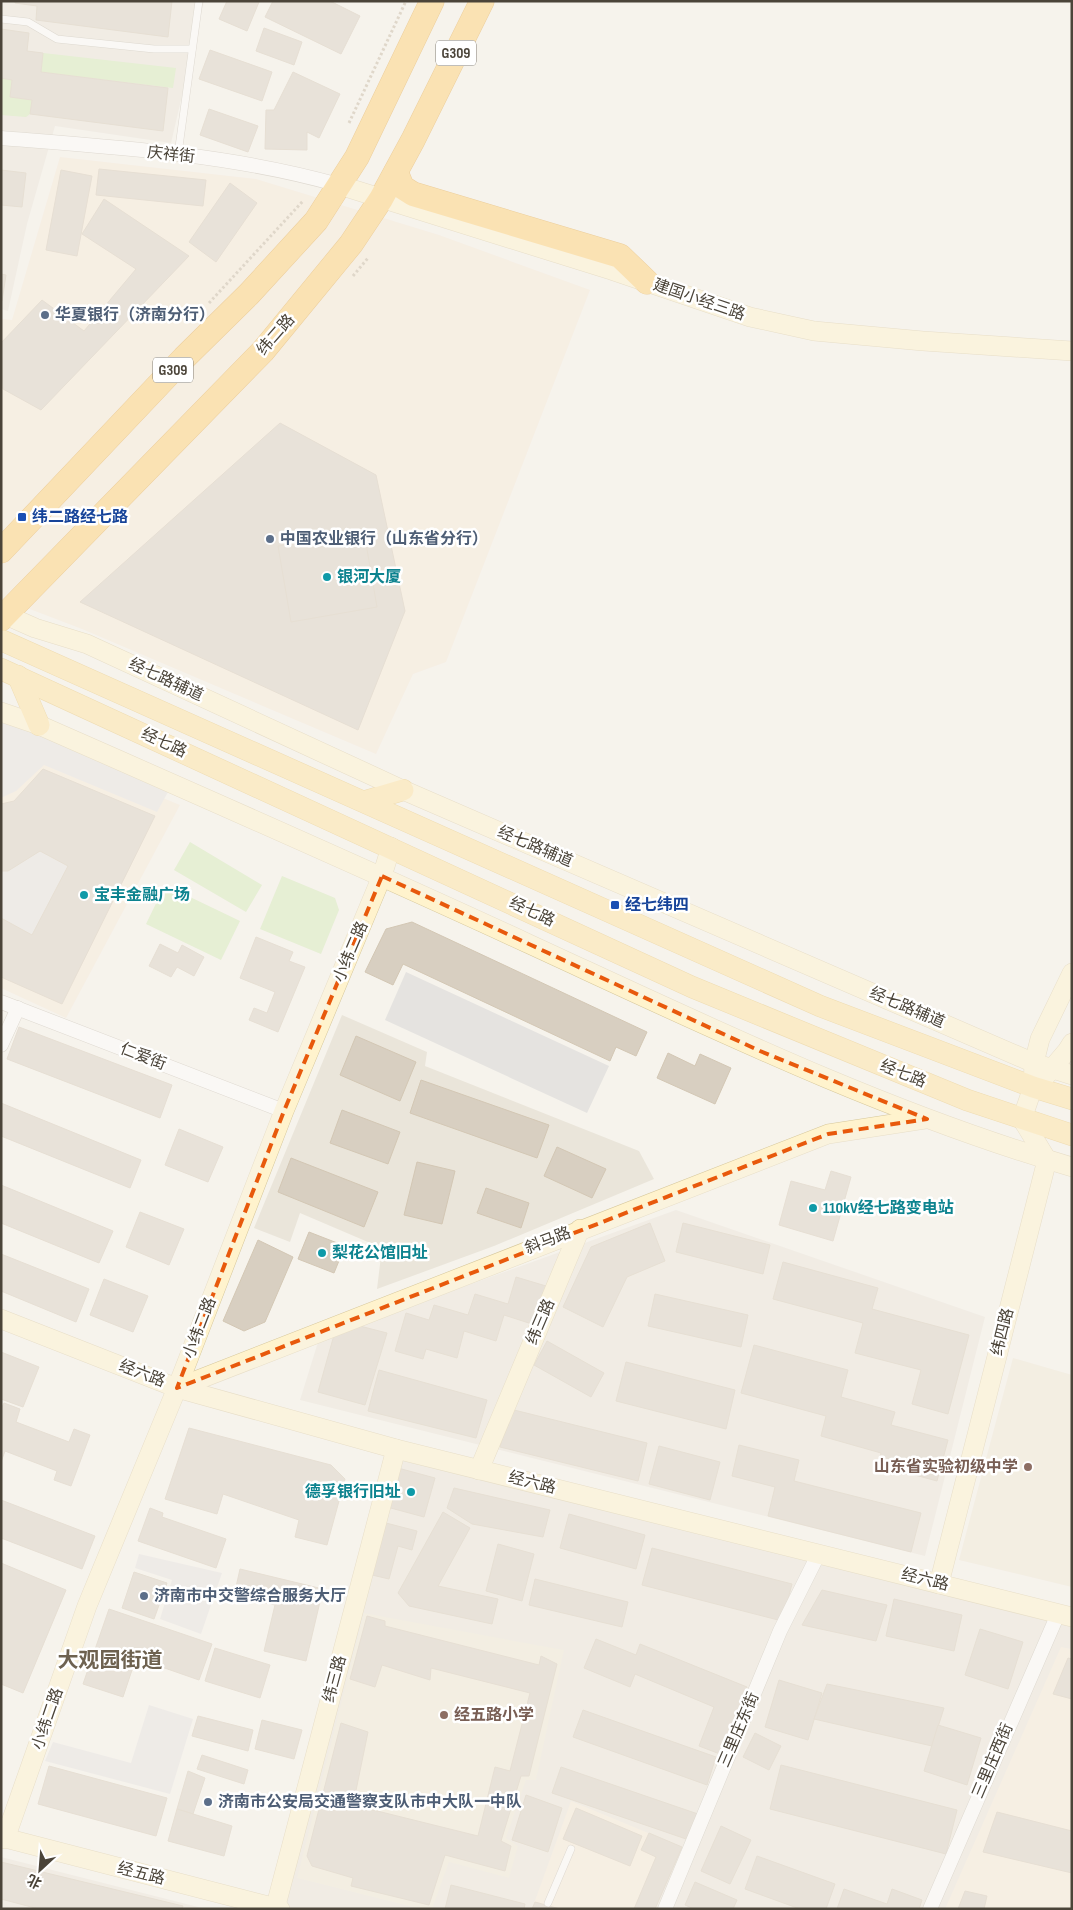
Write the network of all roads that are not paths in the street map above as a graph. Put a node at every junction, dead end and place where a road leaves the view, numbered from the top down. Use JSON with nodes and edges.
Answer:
{"nodes":[{"id":1,"x":199,"y":1,"type":"edge"},
{"id":2,"x":432,"y":1,"type":"edge"},
{"id":3,"x":482,"y":1,"type":"edge"},
{"id":4,"x":1,"y":19,"type":"edge"},
{"id":5,"x":192,"y":49,"type":"junction"},
{"id":6,"x":1,"y":138,"type":"edge"},
{"id":7,"x":178,"y":155,"type":"junction"},
{"id":8,"x":396,"y":172,"type":"junction"},
{"id":9,"x":331,"y":183,"type":"junction"},
{"id":10,"x":381,"y":199,"type":"junction"},
{"id":11,"x":588,"y":254,"type":"junction"},
{"id":12,"x":647,"y":282,"type":"joint"},
{"id":13,"x":1072,"y":351,"type":"edge"},
{"id":14,"x":1,"y":551,"type":"edge"},
{"id":15,"x":3,"y":616,"type":"edge"},
{"id":16,"x":1,"y":640,"type":"edge"},
{"id":17,"x":9,"y":673,"type":"edge"},
{"id":18,"x":1,"y":712,"type":"edge"},
{"id":19,"x":39,"y":726,"type":"junction"},
{"id":20,"x":403,"y":790,"type":"junction"},
{"id":21,"x":366,"y":801,"type":"junction"},
{"id":22,"x":392,"y":847,"type":"junction"},
{"id":23,"x":382,"y":876,"type":"junction"},
{"id":24,"x":1072,"y":973,"type":"edge"},
{"id":25,"x":1,"y":1002,"type":"edge"},
{"id":26,"x":18,"y":1008,"type":"junction"},
{"id":27,"x":1072,"y":1042,"type":"edge"},
{"id":28,"x":1,"y":1045,"type":"edge"},
{"id":29,"x":1034,"y":1063,"type":"junction"},
{"id":30,"x":1052,"y":1070,"type":"junction"},
{"id":31,"x":1072,"y":1075,"type":"edge"},
{"id":32,"x":1034,"y":1087,"type":"junction"},
{"id":33,"x":1072,"y":1099,"type":"edge"},
{"id":34,"x":284,"y":1111,"type":"junction"},
{"id":35,"x":927,"y":1119,"type":"junction"},
{"id":36,"x":1022,"y":1119,"type":"junction"},
{"id":37,"x":1072,"y":1135,"type":"edge"},
{"id":38,"x":1047,"y":1160,"type":"junction"},
{"id":39,"x":1072,"y":1167,"type":"edge"},
{"id":40,"x":580,"y":1229,"type":"junction"},
{"id":41,"x":1,"y":1319,"type":"edge"},
{"id":42,"x":177,"y":1388,"type":"junction"},
{"id":43,"x":396,"y":1449,"type":"junction"},
{"id":44,"x":479,"y":1470,"type":"junction"},
{"id":45,"x":819,"y":1553,"type":"junction"},
{"id":46,"x":939,"y":1584,"type":"junction"},
{"id":47,"x":1065,"y":1615,"type":"edge"},
{"id":48,"x":3,"y":1838,"type":"edge"},
{"id":49,"x":571,"y":1849,"type":"dead end"},
{"id":50,"x":548,"y":1904,"type":"dead end"},
{"id":51,"x":277,"y":1908,"type":"edge"},
{"id":52,"x":665,"y":1909,"type":"edge"},
{"id":53,"x":930,"y":1909,"type":"edge"}],
"edges":[{"from":1,"to":5,"type":"lane"},
{"from":2,"to":9,"type":"highway","number":"G309"},
{"from":3,"to":8,"type":"highway","name":"纬二路","number":"G309"},
{"from":4,"to":5,"type":"lane"},
{"from":5,"to":7,"type":"lane"},
{"from":6,"to":7,"type":"street","name":"庆祥街"},
{"from":7,"to":9,"type":"street","name":"庆祥街"},
{"from":8,"to":10,"type":"highway","name":"纬二路","number":"G309"},
{"from":8,"to":11,"type":"highway"},
{"from":9,"to":10,"type":"street"},
{"from":9,"to":14,"type":"highway","number":"G309"},
{"from":10,"to":11,"type":"street"},
{"from":10,"to":15,"type":"highway","name":"纬二路","number":"G309"},
{"from":11,"to":12,"type":"highway"},
{"from":12,"to":13,"type":"street","name":"建国小经三路"},
{"from":15,"to":20,"type":"street","name":"经七路辅道"},
{"from":16,"to":21,"type":"main road","name":"经七路"},
{"from":17,"to":19,"type":"main road"},
{"from":17,"to":22,"type":"main road","name":"经七路"},
{"from":18,"to":19,"type":"street"},
{"from":19,"to":23,"type":"street"},
{"from":20,"to":21,"type":"main road"},
{"from":20,"to":29,"type":"street","name":"经七路辅道"},
{"from":21,"to":32,"type":"main road","name":"经七路"},
{"from":22,"to":23,"type":"street","name":"小纬二路"},
{"from":22,"to":36,"type":"main road","name":"经七路"},
{"from":23,"to":34,"type":"street","name":"小纬二路"},
{"from":23,"to":35,"type":"street"},
{"from":24,"to":29,"type":"street"},
{"from":25,"to":26,"type":"street","name":"仁爱街"},
{"from":26,"to":28,"type":"street"},
{"from":26,"to":34,"type":"street","name":"仁爱街"},
{"from":27,"to":30,"type":"street"},
{"from":29,"to":30,"type":"street","name":"经七路辅道"},
{"from":29,"to":32,"type":"street"},
{"from":30,"to":31,"type":"street","name":"经七路辅道"},
{"from":30,"to":32,"type":"street"},
{"from":32,"to":33,"type":"main road","name":"经七路"},
{"from":32,"to":36,"type":"street"},
{"from":34,"to":42,"type":"street","name":"小纬二路"},
{"from":35,"to":38,"type":"street"},
{"from":35,"to":40,"type":"street","name":"斜马路"},
{"from":36,"to":37,"type":"main road","name":"经七路"},
{"from":36,"to":38,"type":"street"},
{"from":38,"to":39,"type":"street"},
{"from":38,"to":46,"type":"street","name":"纬四路"},
{"from":40,"to":42,"type":"street","name":"斜马路"},
{"from":40,"to":44,"type":"street","name":"纬三路"},
{"from":41,"to":42,"type":"street","name":"经六路"},
{"from":42,"to":43,"type":"street","name":"经六路"},
{"from":42,"to":48,"type":"street","name":"小纬二路"},
{"from":43,"to":44,"type":"street","name":"经六路"},
{"from":43,"to":51,"type":"street","name":"纬三路"},
{"from":44,"to":45,"type":"street","name":"经六路"},
{"from":45,"to":46,"type":"street","name":"经六路"},
{"from":45,"to":52,"type":"street","name":"三里庄东街"},
{"from":46,"to":47,"type":"street","name":"经六路"},
{"from":47,"to":53,"type":"street","name":"三里庄西街"},
{"from":48,"to":51,"type":"street","name":"经五路"},
{"from":49,"to":50,"type":"lane"}]}
